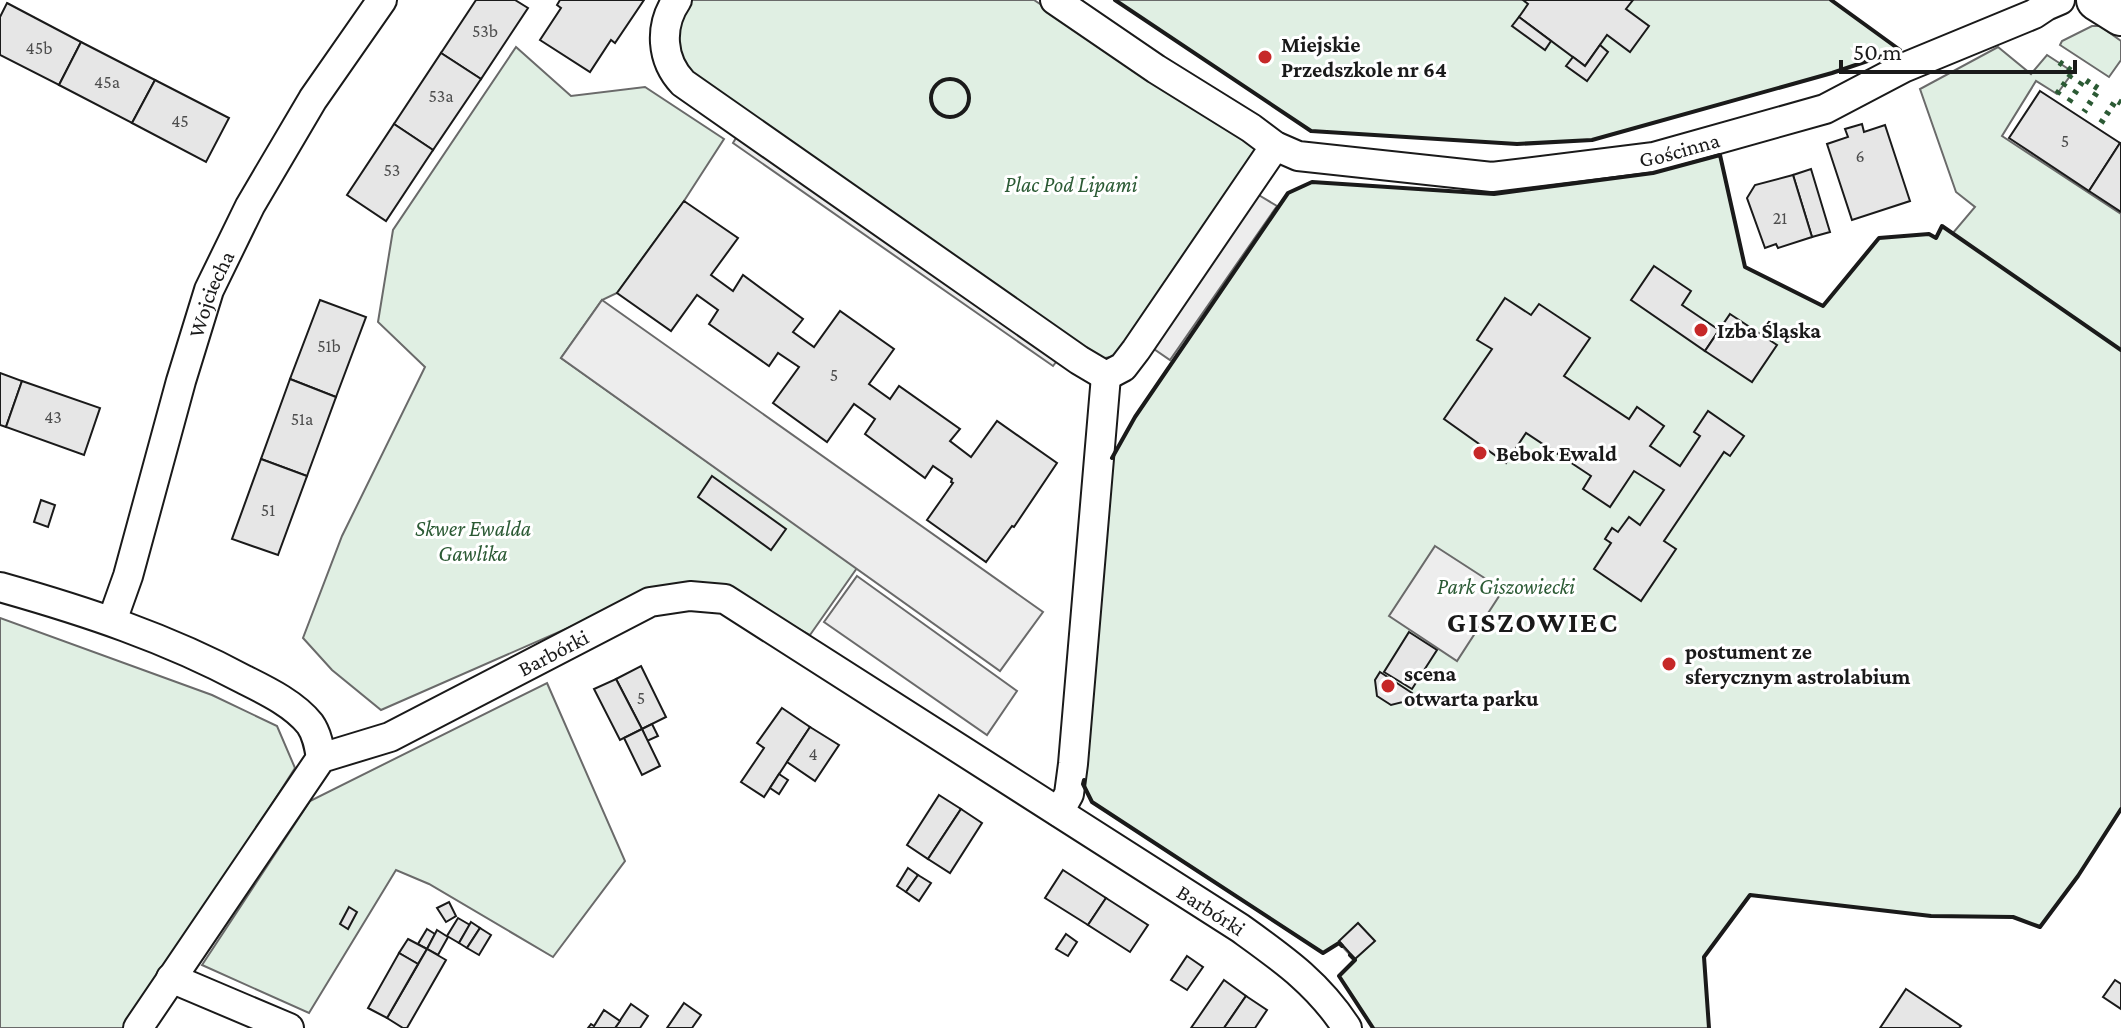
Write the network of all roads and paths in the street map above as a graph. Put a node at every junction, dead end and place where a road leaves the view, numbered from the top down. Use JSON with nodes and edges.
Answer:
{"nodes":[{"id":1,"x":382,"y":0,"type":"edge"},
{"id":2,"x":677,"y":0,"type":"edge"},
{"id":3,"x":1055,"y":0,"type":"edge"},
{"id":4,"x":2060,"y":0,"type":"edge"},
{"id":5,"x":2097,"y":0,"type":"edge"},
{"id":6,"x":2121,"y":15,"type":"edge"},
{"id":7,"x":1275,"y":146,"type":"junction"},
{"id":8,"x":1106,"y":376,"type":"junction"},
{"id":9,"x":0,"y":587,"type":"edge"},
{"id":10,"x":112,"y":621,"type":"junction"},
{"id":11,"x":321,"y":758,"type":"junction"},
{"id":12,"x":1059,"y":812,"type":"junction"},
{"id":13,"x":171,"y":978,"type":"junction"},
{"id":14,"x":138,"y":1028,"type":"edge"},
{"id":15,"x":289,"y":1028,"type":"edge"},
{"id":16,"x":1347,"y":1028,"type":"edge"}],
"edges":[{"from":1,"to":10,"type":"street","name":"Wojciecha"},
{"from":2,"to":8,"type":"street"},
{"from":3,"to":7,"type":"street"},
{"from":4,"to":7,"type":"street","name":"Gościnna"},
{"from":5,"to":6,"type":"street"},
{"from":7,"to":8,"type":"street"},
{"from":8,"to":12,"type":"street"},
{"from":9,"to":10,"type":"street"},
{"from":10,"to":11,"type":"street"},
{"from":11,"to":12,"type":"street","name":"Barbórki"},
{"from":11,"to":13,"type":"street"},
{"from":12,"to":16,"type":"street","name":"Barbórki"},
{"from":13,"to":14,"type":"street"},
{"from":13,"to":15,"type":"street"}]}
